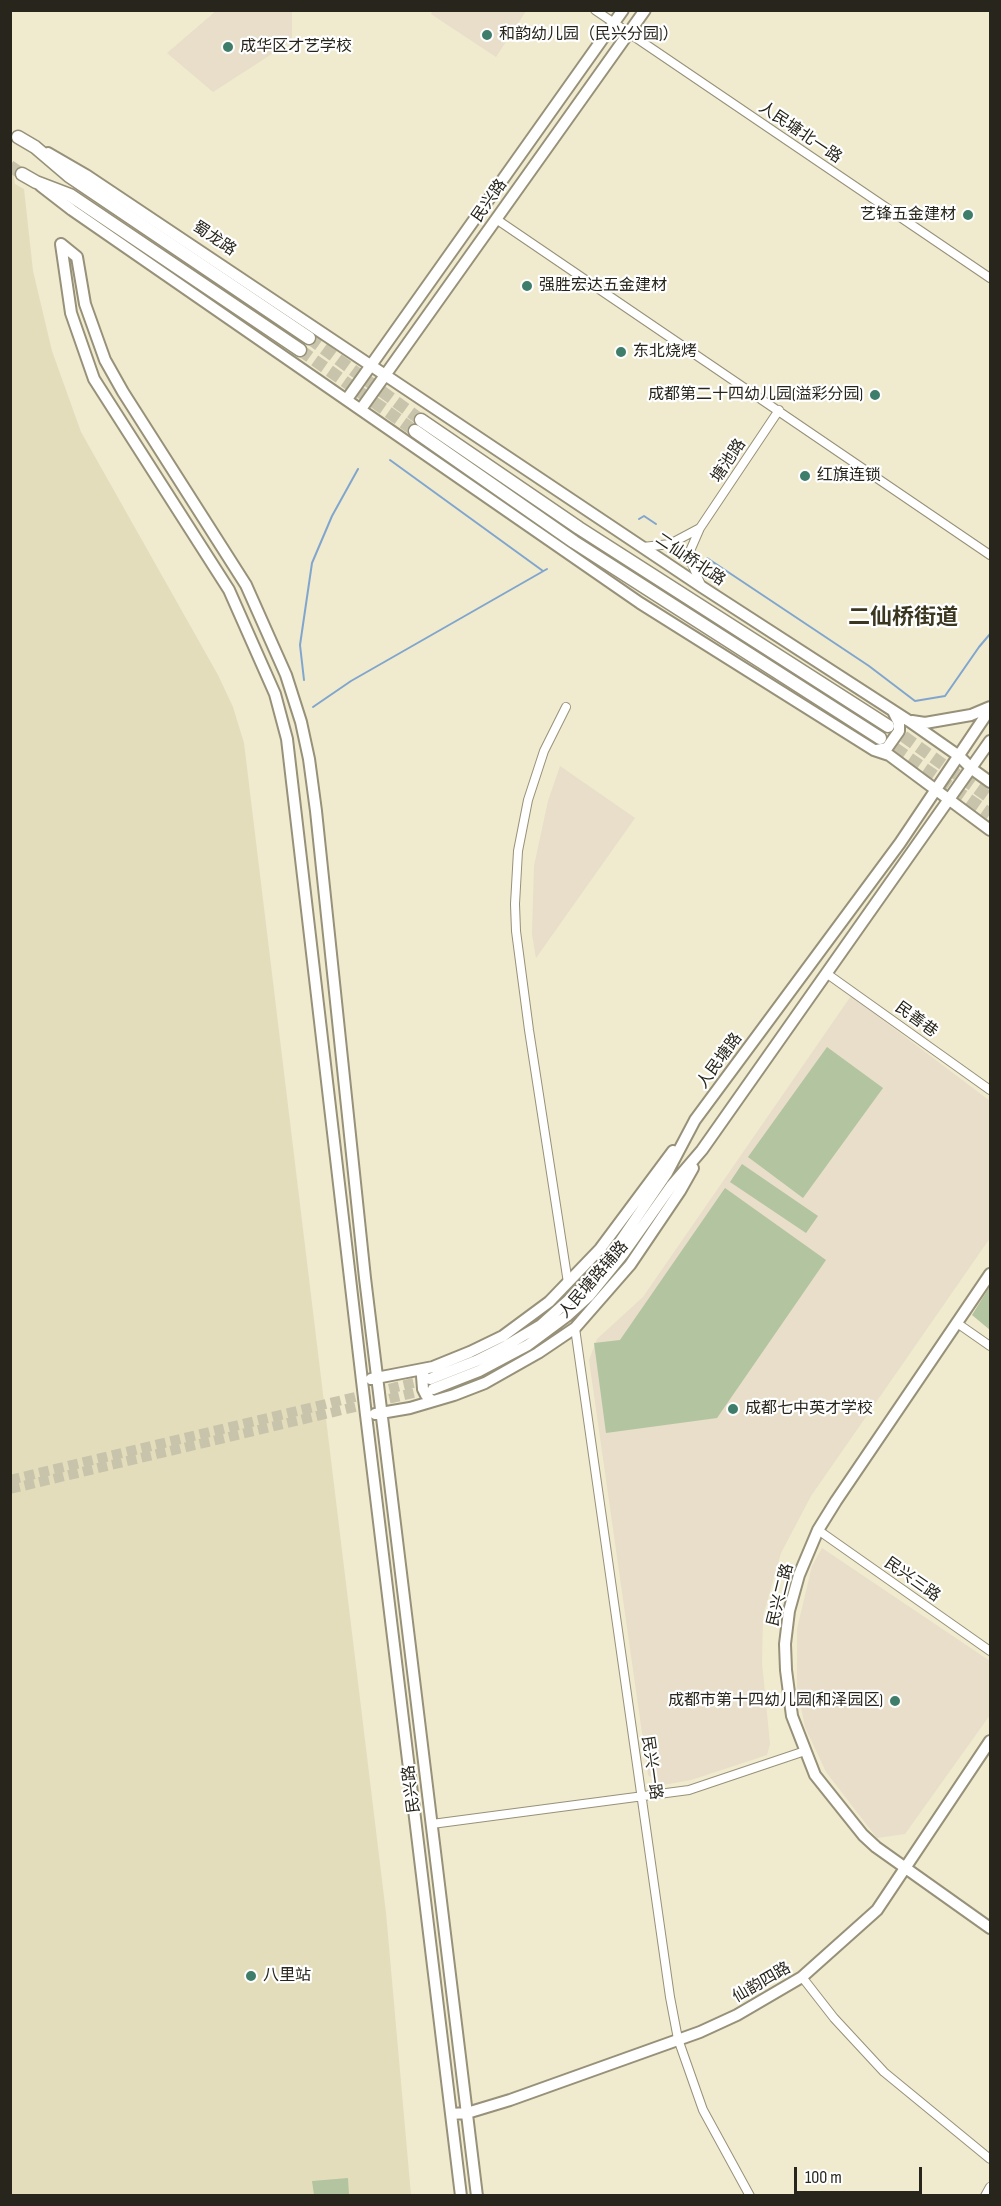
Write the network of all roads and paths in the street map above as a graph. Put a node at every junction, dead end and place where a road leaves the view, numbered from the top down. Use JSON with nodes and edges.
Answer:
{"nodes":[{"id":1,"x":594,"y":10,"type":"edge"},
{"id":2,"x":623,"y":10,"type":"edge"},
{"id":3,"x":645,"y":10,"type":"edge"},
{"id":4,"x":613,"y":23,"type":"junction"},
{"id":5,"x":628,"y":34,"type":"junction"},
{"id":6,"x":18,"y":137,"type":"dead end"},
{"id":7,"x":35,"y":147,"type":"junction"},
{"id":8,"x":22,"y":174,"type":"tunnel mouth"},
{"id":9,"x":36,"y":182,"type":"junction"},
{"id":10,"x":496,"y":219,"type":"junction"},
{"id":11,"x":990,"y":278,"type":"edge"},
{"id":12,"x":309,"y":338,"type":"tunnel mouth"},
{"id":13,"x":300,"y":350,"type":"tunnel mouth"},
{"id":14,"x":372,"y":364,"type":"junction"},
{"id":15,"x":386,"y":373,"type":"junction"},
{"id":16,"x":347,"y":399,"type":"junction"},
{"id":17,"x":360,"y":409,"type":"junction"},
{"id":18,"x":779,"y":410,"type":"junction"},
{"id":19,"x":421,"y":420,"type":"tunnel mouth"},
{"id":20,"x":415,"y":431,"type":"tunnel mouth"},
{"id":21,"x":700,"y":528,"type":"junction"},
{"id":22,"x":643,"y":547,"type":"junction"},
{"id":23,"x":990,"y":555,"type":"edge"},
{"id":24,"x":702,"y":587,"type":"junction"},
{"id":25,"x":566,"y":707,"type":"dead end"},
{"id":26,"x":990,"y":708,"type":"edge"},
{"id":27,"x":893,"y":711,"type":"junction"},
{"id":28,"x":909,"y":721,"type":"junction"},
{"id":29,"x":888,"y":726,"type":"tunnel mouth"},
{"id":30,"x":880,"y":738,"type":"tunnel mouth"},
{"id":31,"x":990,"y":741,"type":"edge"},
{"id":32,"x":874,"y":750,"type":"junction"},
{"id":33,"x":958,"y":756,"type":"junction"},
{"id":34,"x":972,"y":769,"type":"junction"},
{"id":35,"x":990,"y":782,"type":"edge"},
{"id":36,"x":935,"y":789,"type":"junction"},
{"id":37,"x":950,"y":801,"type":"junction"},
{"id":38,"x":990,"y":830,"type":"edge"},
{"id":39,"x":826,"y":973,"type":"junction"},
{"id":40,"x":990,"y":1090,"type":"edge"},
{"id":41,"x":696,"y":1120,"type":"junction"},
{"id":42,"x":702,"y":1150,"type":"junction"},
{"id":43,"x":990,"y":1274,"type":"edge"},
{"id":44,"x":568,"y":1282,"type":"junction"},
{"id":45,"x":957,"y":1323,"type":"junction"},
{"id":46,"x":574,"y":1328,"type":"junction"},
{"id":47,"x":990,"y":1346,"type":"edge"},
{"id":48,"x":378,"y":1379,"type":"junction"},
{"id":49,"x":429,"y":1379,"type":"junction"},
{"id":50,"x":362,"y":1381,"type":"junction"},
{"id":51,"x":432,"y":1401,"type":"junction"},
{"id":52,"x":382,"y":1413,"type":"junction"},
{"id":53,"x":366,"y":1415,"type":"junction"},
{"id":54,"x":818,"y":1530,"type":"junction"},
{"id":55,"x":990,"y":1652,"type":"edge"},
{"id":56,"x":990,"y":1741,"type":"edge"},
{"id":57,"x":805,"y":1751,"type":"junction"},
{"id":58,"x":641,"y":1797,"type":"junction"},
{"id":59,"x":432,"y":1824,"type":"junction"},
{"id":60,"x":416,"y":1826,"type":"junction"},
{"id":61,"x":904,"y":1869,"type":"junction"},
{"id":62,"x":990,"y":1928,"type":"edge"},
{"id":63,"x":802,"y":1977,"type":"junction"},
{"id":64,"x":678,"y":2039,"type":"junction"},
{"id":65,"x":467,"y":2113,"type":"junction"},
{"id":66,"x":452,"y":2114,"type":"junction"},
{"id":67,"x":990,"y":2159,"type":"edge"},
{"id":68,"x":990,"y":2187,"type":"edge"},
{"id":69,"x":461,"y":2196,"type":"edge"},
{"id":70,"x":477,"y":2196,"type":"edge"},
{"id":71,"x":750,"y":2196,"type":"edge"},
{"id":72,"x":985,"y":2196,"type":"edge"}],
"edges":[{"from":1,"to":4,"type":"street","name":"人民塘北一路"},
{"from":2,"to":4,"type":"street","name":"民兴路"},
{"from":3,"to":5,"type":"street","name":"民兴路"},
{"from":4,"to":5,"type":"street","name":"人民塘北一路"},
{"from":4,"to":14,"type":"street","name":"民兴路"},
{"from":5,"to":10,"type":"street","name":"民兴路"},
{"from":5,"to":11,"type":"street","name":"人民塘北一路"},
{"from":6,"to":7,"type":"main road","name":"蜀龙路"},
{"from":7,"to":12,"type":"main road","name":"蜀龙路"},
{"from":7,"to":14,"type":"street","name":"蜀龙路"},
{"from":8,"to":9,"type":"main road"},
{"from":9,"to":13,"type":"main road"},
{"from":9,"to":16,"type":"street"},
{"from":10,"to":15,"type":"street","name":"民兴路"},
{"from":10,"to":18,"type":"street"},
{"from":14,"to":15,"type":"street","name":"二仙桥北路"},
{"from":14,"to":16,"type":"street","name":"民兴路"},
{"from":15,"to":17,"type":"street","name":"民兴路"},
{"from":15,"to":22,"type":"street","name":"二仙桥北路"},
{"from":16,"to":17,"type":"street"},
{"from":17,"to":32,"type":"street"},
{"from":18,"to":21,"type":"street","name":"塘池路"},
{"from":18,"to":23,"type":"street"},
{"from":19,"to":29,"type":"main road"},
{"from":20,"to":30,"type":"main road"},
{"from":21,"to":22,"type":"street"},
{"from":21,"to":24,"type":"street"},
{"from":22,"to":24,"type":"street","name":"二仙桥北路"},
{"from":24,"to":27,"type":"street","name":"二仙桥北路"},
{"from":25,"to":44,"type":"street"},
{"from":26,"to":28,"type":"street"},
{"from":26,"to":33,"type":"street","name":"人民塘路"},
{"from":27,"to":28,"type":"street","name":"二仙桥北路"},
{"from":27,"to":32,"type":"street"},
{"from":28,"to":33,"type":"street","name":"二仙桥北路"},
{"from":31,"to":34,"type":"street"},
{"from":32,"to":36,"type":"street"},
{"from":33,"to":34,"type":"street","name":"二仙桥北路"},
{"from":33,"to":36,"type":"street","name":"人民塘路"},
{"from":34,"to":35,"type":"street","name":"二仙桥北路"},
{"from":34,"to":37,"type":"street"},
{"from":36,"to":37,"type":"street"},
{"from":36,"to":41,"type":"street","name":"人民塘路"},
{"from":37,"to":38,"type":"street"},
{"from":37,"to":39,"type":"street"},
{"from":39,"to":40,"type":"street","name":"民善巷"},
{"from":39,"to":42,"type":"street"},
{"from":41,"to":44,"type":"street","name":"人民塘路辅路"},
{"from":41,"to":49,"type":"street","name":"人民塘路"},
{"from":42,"to":46,"type":"street","name":"人民塘路辅路"},
{"from":42,"to":49,"type":"street"},
{"from":43,"to":45,"type":"street","name":"民兴二路"},
{"from":44,"to":49,"type":"street","name":"人民塘路辅路"},
{"from":45,"to":47,"type":"street"},
{"from":45,"to":54,"type":"street","name":"民兴二路"},
{"from":46,"to":51,"type":"street","name":"人民塘路辅路"},
{"from":46,"to":58,"type":"street","name":"民兴一路"},
{"from":48,"to":49,"type":"street","name":"人民塘路辅路"},
{"from":48,"to":50,"type":"street","name":"人民塘路辅路"},
{"from":48,"to":50,"type":"street","name":"民兴路"},
{"from":48,"to":52,"type":"street","name":"民兴路"},
{"from":49,"to":51,"type":"street"},
{"from":50,"to":53,"type":"street","name":"民兴路"},
{"from":51,"to":52,"type":"street","name":"人民塘路辅路"},
{"from":52,"to":53,"type":"street","name":"人民塘路辅路"},
{"from":52,"to":59,"type":"street","name":"民兴路"},
{"from":53,"to":60,"type":"street","name":"民兴路"},
{"from":54,"to":55,"type":"street","name":"民兴三路"},
{"from":54,"to":57,"type":"street","name":"民兴二路"},
{"from":56,"to":61,"type":"street","name":"仙韵四路"},
{"from":57,"to":58,"type":"street"},
{"from":57,"to":61,"type":"street","name":"民兴二路"},
{"from":58,"to":59,"type":"street"},
{"from":58,"to":64,"type":"street","name":"民兴一路"},
{"from":59,"to":60,"type":"street"},
{"from":59,"to":65,"type":"street","name":"民兴路"},
{"from":60,"to":66,"type":"street","name":"民兴路"},
{"from":61,"to":62,"type":"street","name":"民兴二路"},
{"from":61,"to":63,"type":"street","name":"仙韵四路"},
{"from":63,"to":64,"type":"street","name":"仙韵四路"},
{"from":63,"to":67,"type":"street"},
{"from":64,"to":65,"type":"street","name":"仙韵四路"},
{"from":64,"to":71,"type":"street","name":"民兴一路"},
{"from":65,"to":66,"type":"street","name":"仙韵四路"},
{"from":65,"to":70,"type":"street","name":"民兴路"},
{"from":66,"to":69,"type":"street","name":"民兴路"},
{"from":68,"to":72,"type":"street"}]}
